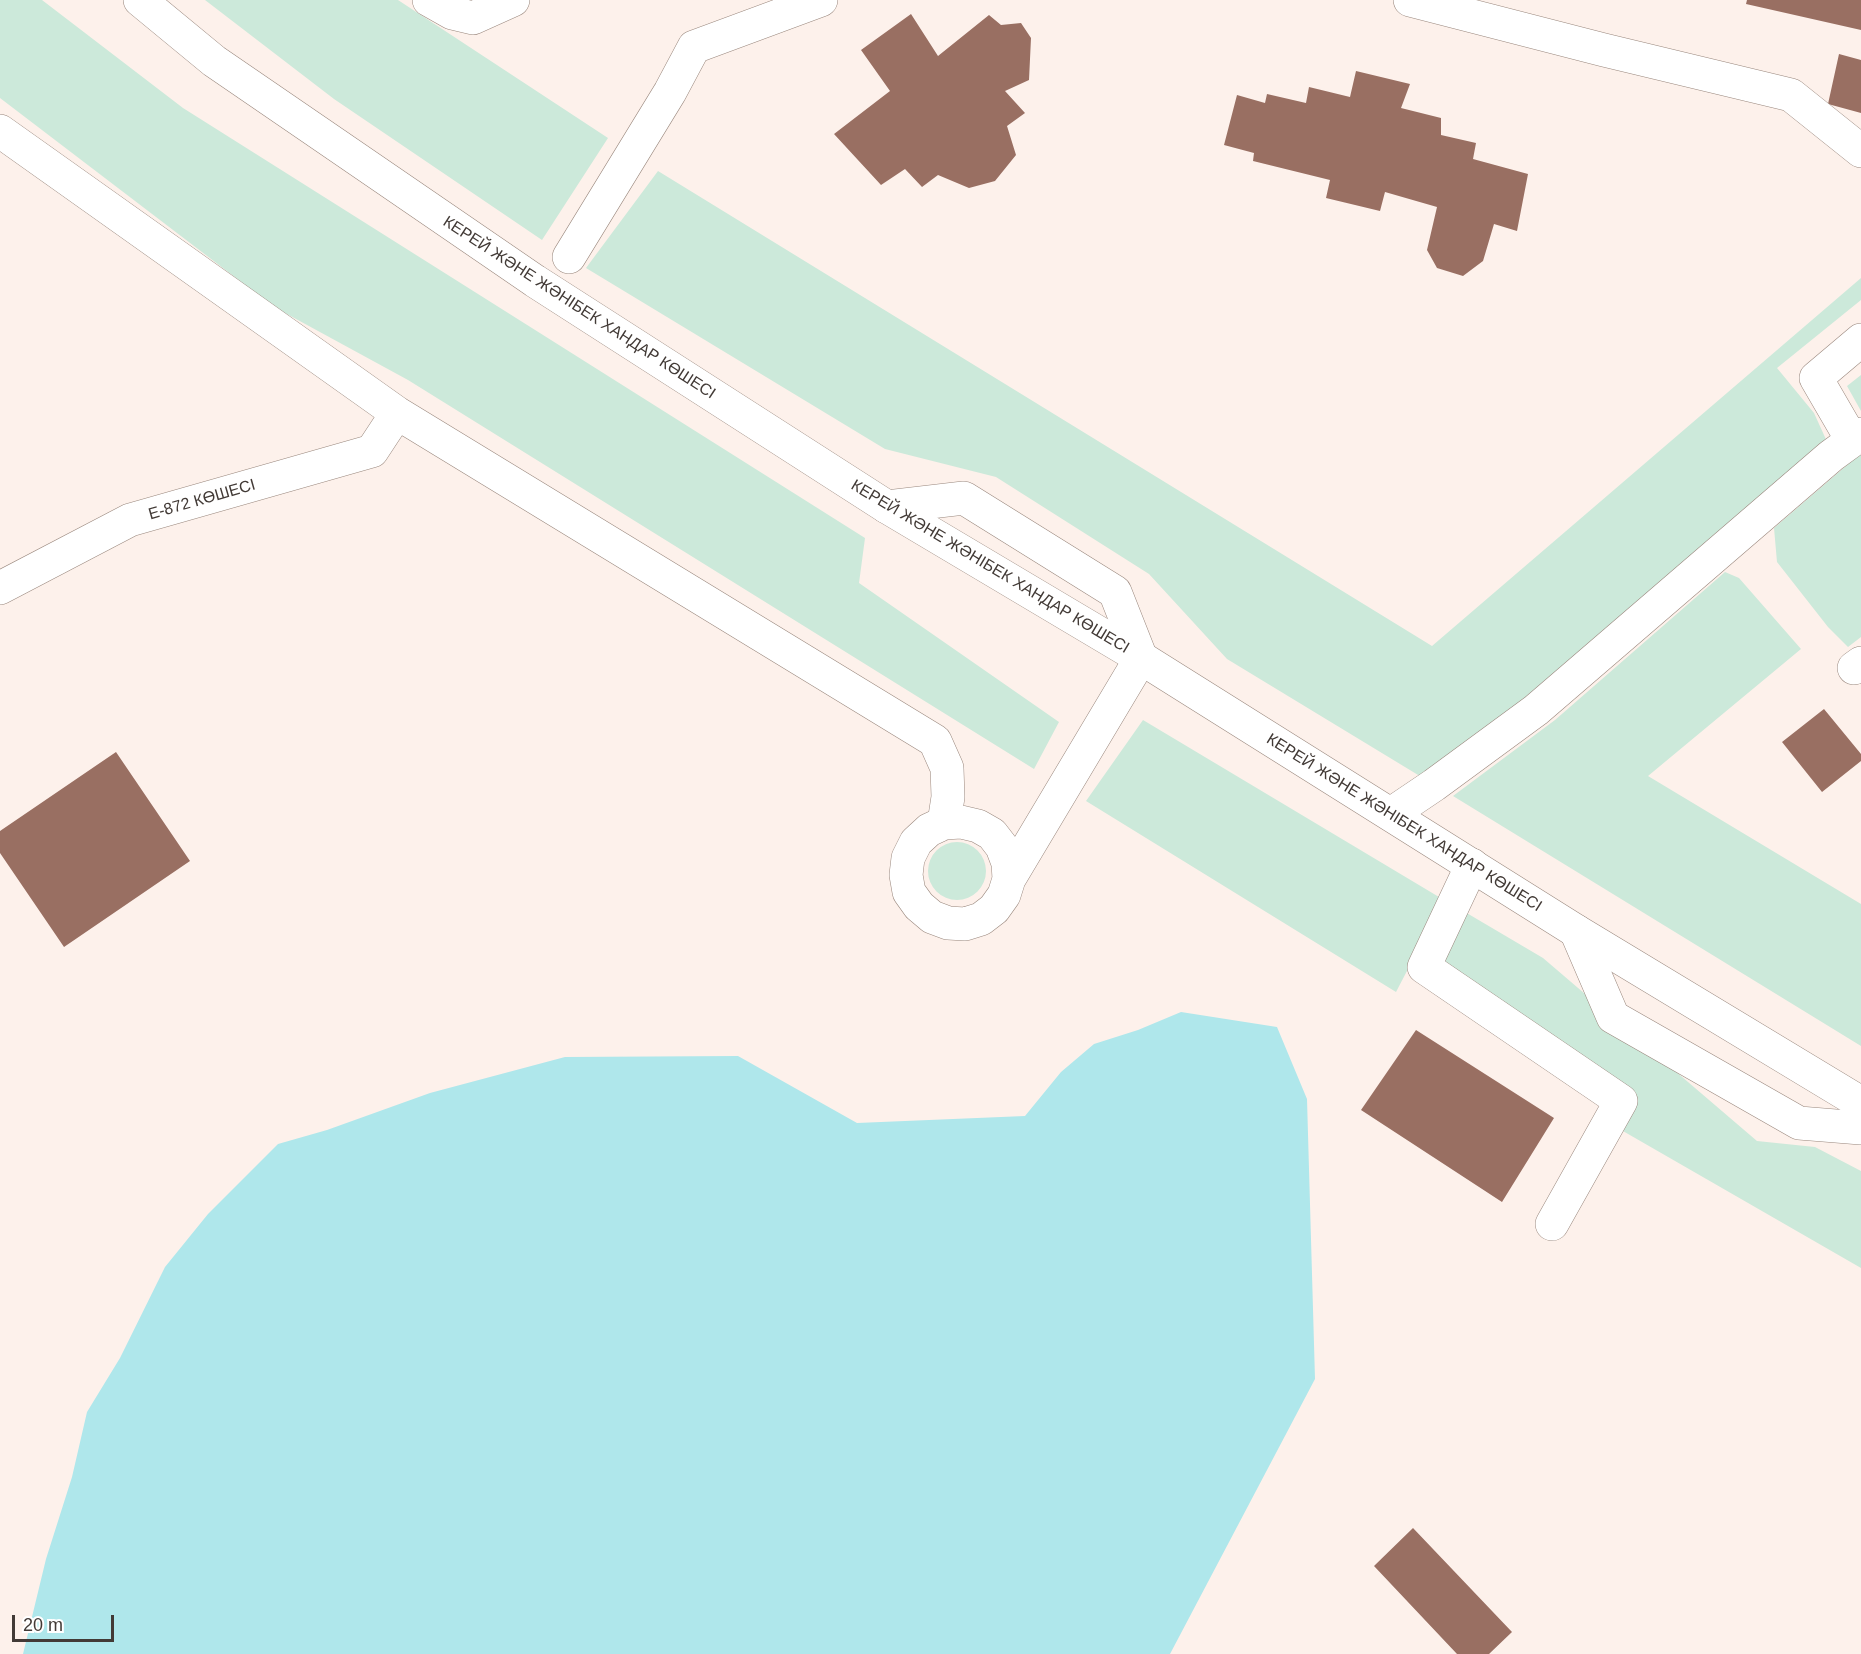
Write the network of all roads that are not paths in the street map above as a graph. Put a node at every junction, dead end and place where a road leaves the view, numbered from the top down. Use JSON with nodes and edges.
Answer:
{"nodes":[{"id":1,"x":140,"y":0,"type":"edge"},
{"id":2,"x":429,"y":0,"type":"edge"},
{"id":3,"x":513,"y":0,"type":"edge"},
{"id":4,"x":821,"y":0,"type":"edge"},
{"id":5,"x":1410,"y":0,"type":"edge"},
{"id":6,"x":0,"y":131,"type":"edge"},
{"id":7,"x":1861,"y":151,"type":"edge"},
{"id":8,"x":569,"y":257,"type":"dead end"},
{"id":9,"x":1861,"y":340,"type":"edge"},
{"id":10,"x":397,"y":413,"type":"junction"},
{"id":11,"x":1856,"y":437,"type":"edge"},
{"id":12,"x":887,"y":507,"type":"junction"},
{"id":13,"x":0,"y":588,"type":"edge"},
{"id":14,"x":1141,"y":658,"type":"junction"},
{"id":15,"x":1391,"y":814,"type":"junction"},
{"id":16,"x":944,"y":823,"type":"junction"},
{"id":17,"x":1472,"y":865,"type":"junction"},
{"id":18,"x":1009,"y":879,"type":"junction"},
{"id":19,"x":1576,"y":931,"type":"junction"},
{"id":20,"x":1861,"y":1103,"type":"edge"},
{"id":21,"x":1861,"y":1128,"type":"edge"},
{"id":22,"x":1552,"y":1224,"type":"dead end"}],
"edges":[{"from":1,"to":12,"type":"street","name":"КЕРЕЙ ЖӘНЕ ЖӘНІБЕК ХАНДАР КӨШЕСІ"},
{"from":2,"to":3,"type":"street"},
{"from":4,"to":8,"type":"street"},
{"from":5,"to":7,"type":"street"},
{"from":6,"to":10,"type":"street"},
{"from":9,"to":11,"type":"street"},
{"from":10,"to":13,"type":"street","name":"Е-872 КӨШЕСІ"},
{"from":10,"to":16,"type":"street"},
{"from":11,"to":15,"type":"street"},
{"from":12,"to":14,"type":"street","name":"КЕРЕЙ ЖӘНЕ ЖӘНІБЕК ХАНДАР КӨШЕСІ"},
{"from":12,"to":14,"type":"street"},
{"from":14,"to":15,"type":"street","name":"КЕРЕЙ ЖӘНЕ ЖӘНІБЕК ХАНДАР КӨШЕСІ"},
{"from":14,"to":18,"type":"street"},
{"from":15,"to":17,"type":"street","name":"КЕРЕЙ ЖӘНЕ ЖӘНІБЕК ХАНДАР КӨШЕСІ"},
{"from":16,"to":18,"type":"street"},
{"from":16,"to":18,"type":"street"},
{"from":17,"to":19,"type":"street","name":"КЕРЕЙ ЖӘНЕ ЖӘНІБЕК ХАНДАР КӨШЕСІ"},
{"from":17,"to":22,"type":"street"},
{"from":19,"to":20,"type":"street","name":"КЕРЕЙ ЖӘНЕ ЖӘНІБЕК ХАНДАР КӨШЕСІ"},
{"from":19,"to":21,"type":"street"}]}
